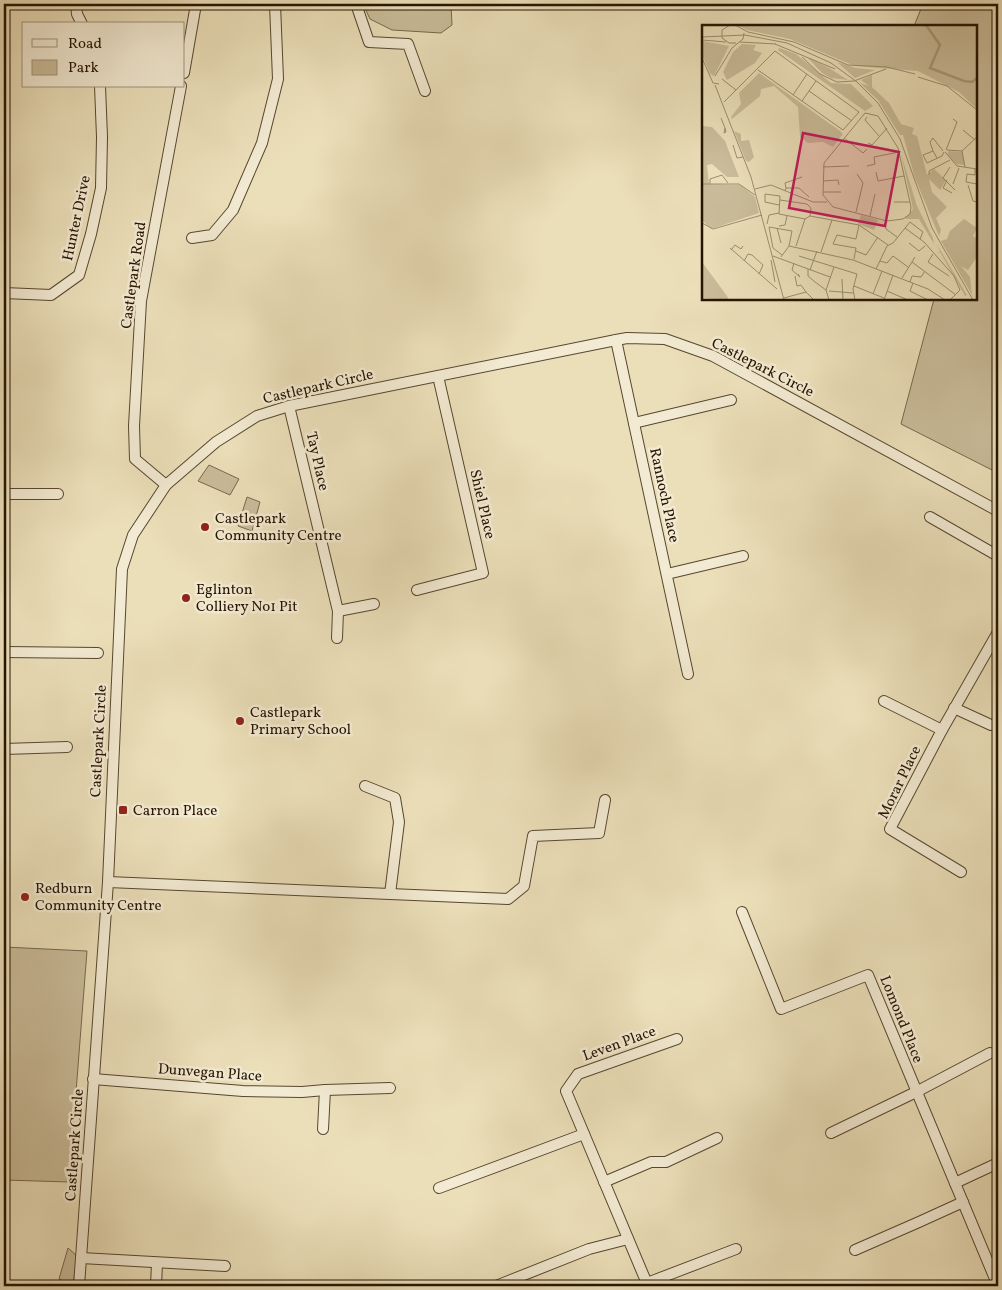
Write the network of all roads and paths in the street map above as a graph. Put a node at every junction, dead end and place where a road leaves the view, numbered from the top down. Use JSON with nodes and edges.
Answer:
{"nodes":[{"id":1,"x":76,"y":4,"type":"edge"},
{"id":2,"x":196,"y":4,"type":"edge"},
{"id":3,"x":275,"y":4,"type":"edge"},
{"id":4,"x":356,"y":4,"type":"edge"},
{"id":5,"x":81,"y":22,"type":"edge"},
{"id":6,"x":185,"y":67,"type":"edge"},
{"id":7,"x":100,"y":88,"type":"edge"},
{"id":8,"x":181,"y":88,"type":"edge"},
{"id":9,"x":425,"y":91,"type":"dead end"},
{"id":10,"x":192,"y":238,"type":"dead end"},
{"id":11,"x":4,"y":293,"type":"edge"},
{"id":12,"x":616,"y":340,"type":"junction"},
{"id":13,"x":438,"y":376,"type":"junction"},
{"id":14,"x":731,"y":400,"type":"dead end"},
{"id":15,"x":289,"y":406,"type":"junction"},
{"id":16,"x":634,"y":423,"type":"junction"},
{"id":17,"x":166,"y":485,"type":"junction"},
{"id":18,"x":4,"y":494,"type":"edge"},
{"id":19,"x":58,"y":494,"type":"dead end"},
{"id":20,"x":998,"y":511,"type":"edge"},
{"id":21,"x":930,"y":518,"type":"dead end"},
{"id":22,"x":742,"y":556,"type":"dead end"},
{"id":23,"x":998,"y":556,"type":"edge"},
{"id":24,"x":667,"y":574,"type":"junction"},
{"id":25,"x":418,"y":590,"type":"dead end"},
{"id":26,"x":374,"y":604,"type":"dead end"},
{"id":27,"x":338,"y":611,"type":"junction"},
{"id":28,"x":998,"y":632,"type":"edge"},
{"id":29,"x":337,"y":638,"type":"dead end"},
{"id":30,"x":4,"y":652,"type":"edge"},
{"id":31,"x":98,"y":653,"type":"dead end"},
{"id":32,"x":688,"y":674,"type":"dead end"},
{"id":33,"x":884,"y":701,"type":"dead end"},
{"id":34,"x":954,"y":708,"type":"junction"},
{"id":35,"x":991,"y":725,"type":"dead end"},
{"id":36,"x":942,"y":730,"type":"junction"},
{"id":37,"x":66,"y":747,"type":"dead end"},
{"id":38,"x":4,"y":749,"type":"edge"},
{"id":39,"x":365,"y":786,"type":"dead end"},
{"id":40,"x":606,"y":800,"type":"dead end"},
{"id":41,"x":961,"y":872,"type":"dead end"},
{"id":42,"x":108,"y":882,"type":"junction"},
{"id":43,"x":390,"y":894,"type":"junction"},
{"id":44,"x":742,"y":912,"type":"dead end"},
{"id":45,"x":677,"y":1039,"type":"dead end"},
{"id":46,"x":990,"y":1053,"type":"dead end"},
{"id":47,"x":93,"y":1079,"type":"junction"},
{"id":48,"x":390,"y":1088,"type":"dead end"},
{"id":49,"x":325,"y":1090,"type":"junction"},
{"id":50,"x":916,"y":1092,"type":"junction"},
{"id":51,"x":323,"y":1129,"type":"dead end"},
{"id":52,"x":584,"y":1134,"type":"junction"},
{"id":53,"x":831,"y":1134,"type":"dead end"},
{"id":54,"x":717,"y":1138,"type":"dead end"},
{"id":55,"x":998,"y":1163,"type":"edge"},
{"id":56,"x":604,"y":1182,"type":"junction"},
{"id":57,"x":955,"y":1183,"type":"junction"},
{"id":58,"x":439,"y":1188,"type":"dead end"},
{"id":59,"x":962,"y":1202,"type":"junction"},
{"id":60,"x":628,"y":1239,"type":"junction"},
{"id":61,"x":736,"y":1249,"type":"dead end"},
{"id":62,"x":855,"y":1250,"type":"dead end"},
{"id":63,"x":81,"y":1258,"type":"junction"},
{"id":64,"x":157,"y":1263,"type":"junction"},
{"id":65,"x":225,"y":1266,"type":"dead end"},
{"id":66,"x":648,"y":1285,"type":"edge"},
{"id":67,"x":79,"y":1286,"type":"edge"},
{"id":68,"x":156,"y":1286,"type":"edge"},
{"id":69,"x":496,"y":1286,"type":"edge"},
{"id":70,"x":998,"y":1286,"type":"edge"}],
"edges":[{"from":1,"to":5,"type":"street"},
{"from":2,"to":6,"type":"street"},
{"from":3,"to":10,"type":"street"},
{"from":4,"to":9,"type":"street"},
{"from":7,"to":11,"type":"street","name":"Hunter Drive"},
{"from":8,"to":17,"type":"street","name":"Castlepark Road"},
{"from":12,"to":13,"type":"street","name":"Castlepark Circle"},
{"from":12,"to":16,"type":"street","name":"Rannoch Place"},
{"from":12,"to":20,"type":"street","name":"Castlepark Circle"},
{"from":13,"to":15,"type":"street","name":"Castlepark Circle"},
{"from":13,"to":25,"type":"street","name":"Shiel Place"},
{"from":14,"to":16,"type":"street"},
{"from":15,"to":17,"type":"street","name":"Castlepark Circle"},
{"from":15,"to":27,"type":"street","name":"Tay Place"},
{"from":16,"to":24,"type":"street","name":"Rannoch Place"},
{"from":17,"to":42,"type":"street","name":"Castlepark Circle"},
{"from":18,"to":19,"type":"street"},
{"from":21,"to":23,"type":"street"},
{"from":22,"to":24,"type":"street"},
{"from":24,"to":32,"type":"street","name":"Rannoch Place"},
{"from":26,"to":27,"type":"street"},
{"from":27,"to":29,"type":"street","name":"Tay Place"},
{"from":28,"to":34,"type":"street","name":"Morar Place"},
{"from":30,"to":31,"type":"street"},
{"from":33,"to":36,"type":"street"},
{"from":34,"to":35,"type":"street"},
{"from":34,"to":36,"type":"street","name":"Morar Place"},
{"from":36,"to":41,"type":"street","name":"Morar Place"},
{"from":37,"to":38,"type":"street"},
{"from":39,"to":43,"type":"street"},
{"from":40,"to":43,"type":"street"},
{"from":42,"to":43,"type":"street"},
{"from":42,"to":47,"type":"street","name":"Castlepark Circle"},
{"from":44,"to":50,"type":"street","name":"Lomond Place"},
{"from":45,"to":52,"type":"street","name":"Leven Place"},
{"from":46,"to":50,"type":"street"},
{"from":47,"to":49,"type":"street","name":"Dunvegan Place"},
{"from":47,"to":63,"type":"street","name":"Castlepark Circle"},
{"from":48,"to":49,"type":"street","name":"Dunvegan Place"},
{"from":49,"to":51,"type":"street"},
{"from":50,"to":53,"type":"street"},
{"from":50,"to":57,"type":"street","name":"Lomond Place"},
{"from":52,"to":56,"type":"street","name":"Leven Place"},
{"from":52,"to":58,"type":"street"},
{"from":54,"to":56,"type":"street"},
{"from":55,"to":57,"type":"street"},
{"from":56,"to":60,"type":"street","name":"Leven Place"},
{"from":57,"to":59,"type":"street","name":"Lomond Place"},
{"from":59,"to":62,"type":"street"},
{"from":59,"to":70,"type":"street","name":"Lomond Place"},
{"from":60,"to":66,"type":"street","name":"Leven Place"},
{"from":60,"to":69,"type":"street"},
{"from":61,"to":66,"type":"street","name":"Leven Place"},
{"from":63,"to":64,"type":"street"},
{"from":63,"to":67,"type":"street","name":"Castlepark Circle"},
{"from":64,"to":65,"type":"street"},
{"from":64,"to":68,"type":"street"}]}
